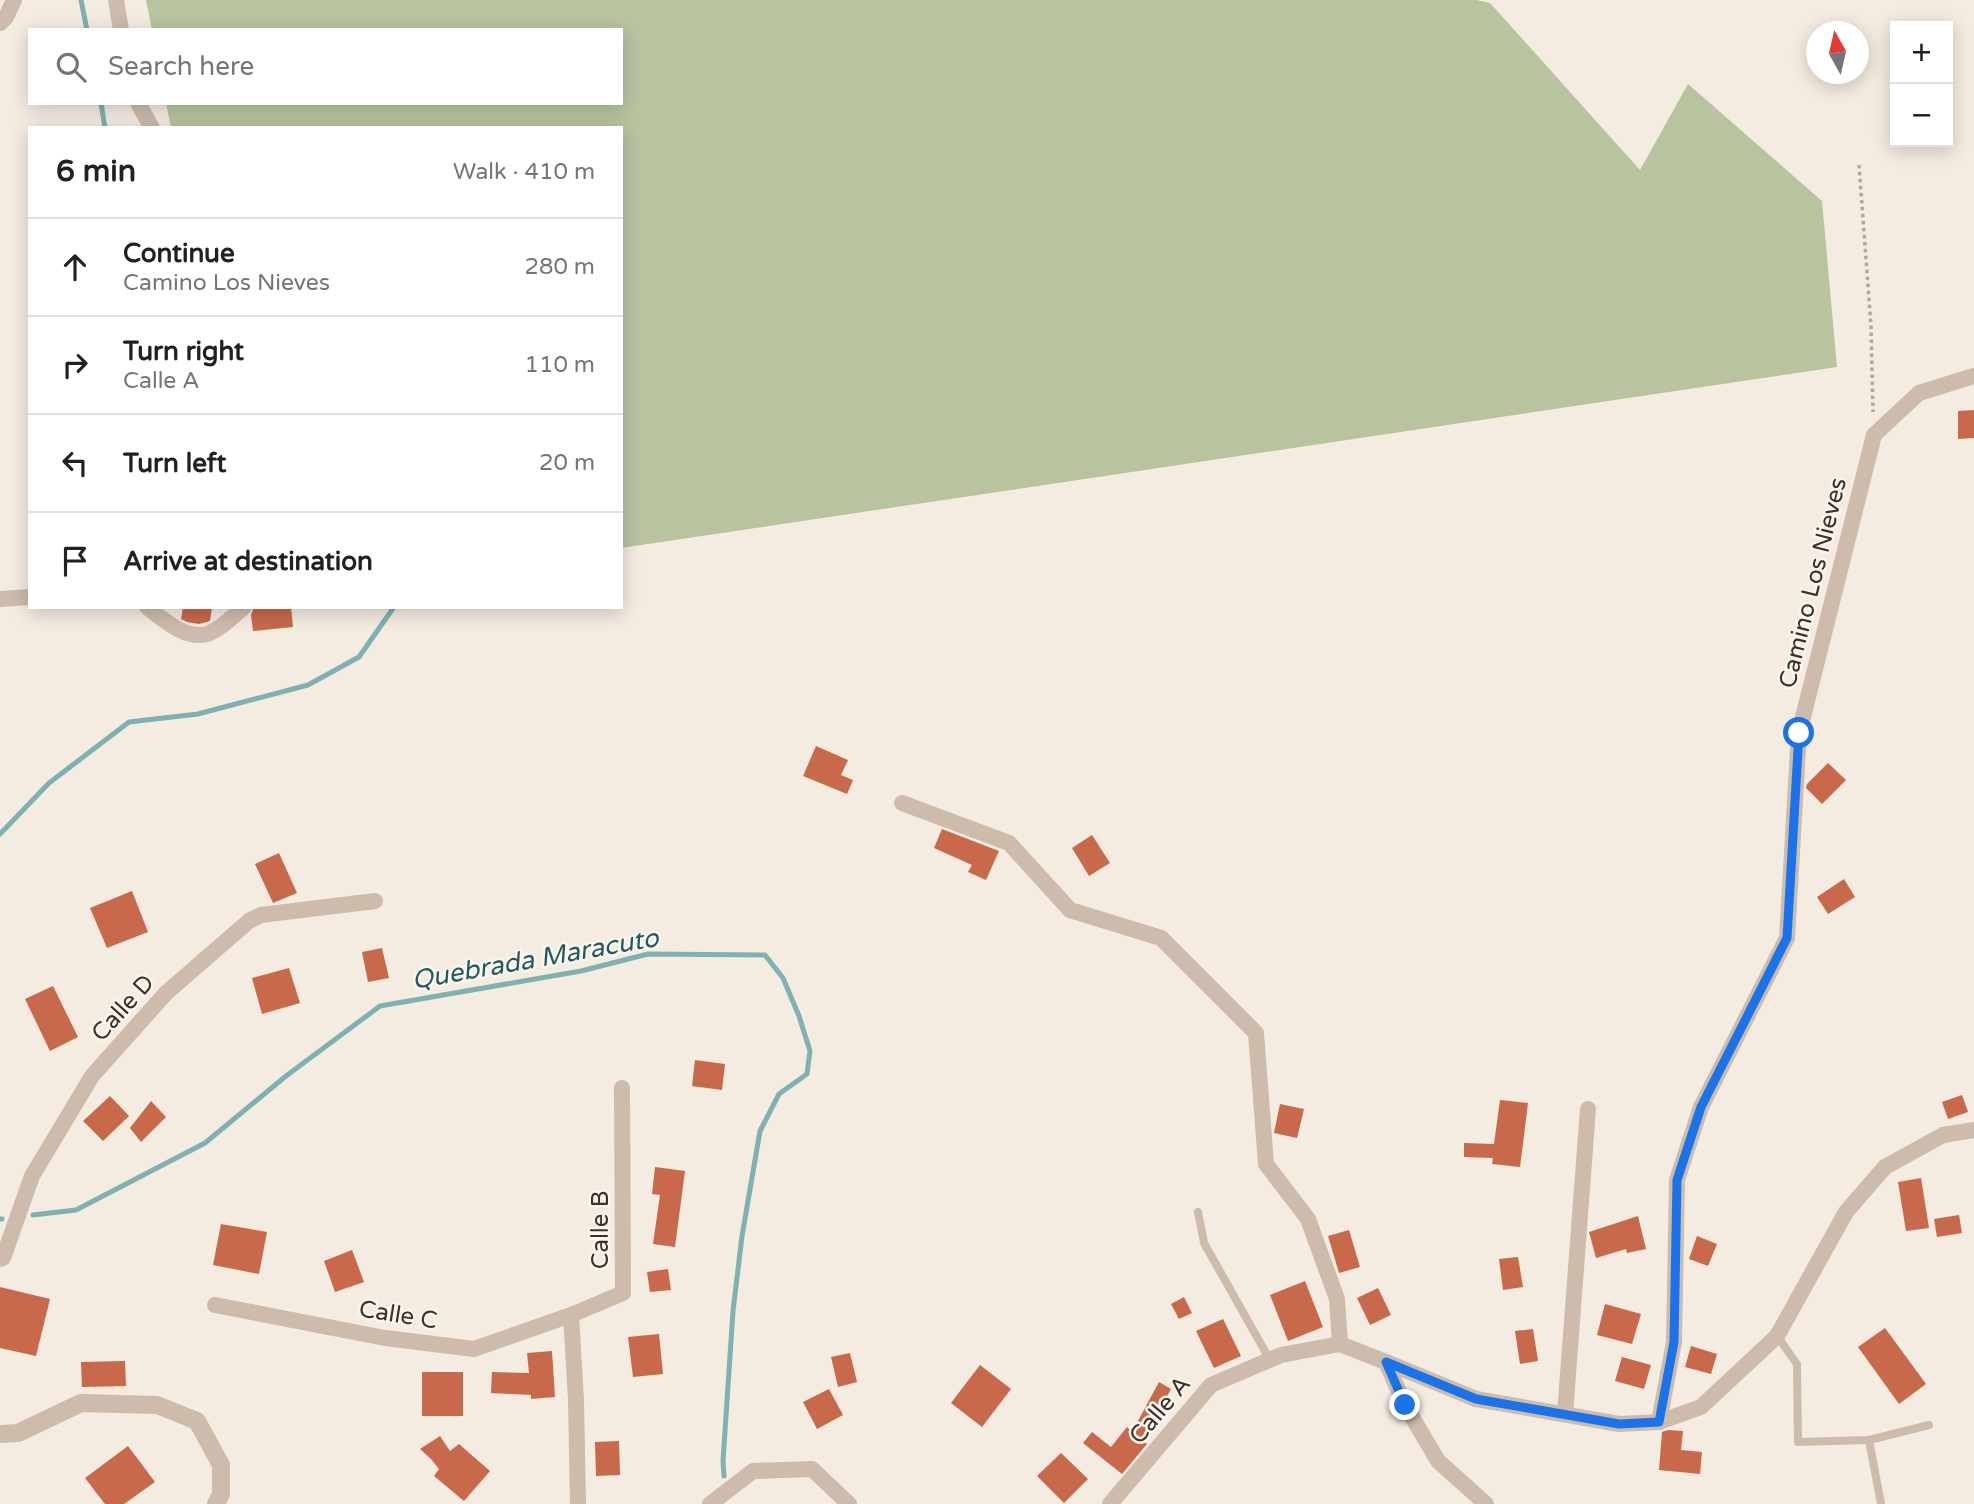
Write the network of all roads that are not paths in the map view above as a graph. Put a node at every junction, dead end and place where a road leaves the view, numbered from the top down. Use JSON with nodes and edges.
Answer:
{"nodes":[{"id":1,"x":14,"y":0,"type":"edge"},
{"id":2,"x":116,"y":0,"type":"edge"},
{"id":3,"x":0,"y":23,"type":"edge"},
{"id":4,"x":121,"y":28,"type":"edge"},
{"id":5,"x":139,"y":105,"type":"edge"},
{"id":6,"x":151,"y":126,"type":"edge"},
{"id":7,"x":1974,"y":376,"type":"edge"},
{"id":8,"x":28,"y":597,"type":"edge"},
{"id":9,"x":0,"y":598,"type":"edge"},
{"id":10,"x":149,"y":609,"type":"edge"},
{"id":11,"x":241,"y":609,"type":"edge"},
{"id":12,"x":902,"y":803,"type":"dead end"},
{"id":13,"x":375,"y":901,"type":"dead end"},
{"id":14,"x":622,"y":1088,"type":"dead end"},
{"id":15,"x":1588,"y":1109,"type":"dead end"},
{"id":16,"x":1974,"y":1130,"type":"edge"},
{"id":17,"x":1198,"y":1212,"type":"dead end"},
{"id":18,"x":0,"y":1259,"type":"edge"},
{"id":19,"x":215,"y":1305,"type":"dead end"},
{"id":20,"x":571,"y":1315,"type":"junction"},
{"id":21,"x":1777,"y":1336,"type":"junction"},
{"id":22,"x":1340,"y":1344,"type":"junction"},
{"id":23,"x":1270,"y":1360,"type":"junction"},
{"id":24,"x":1386,"y":1362,"type":"junction"},
{"id":25,"x":1565,"y":1414,"type":"junction"},
{"id":26,"x":1659,"y":1422,"type":"junction"},
{"id":27,"x":1929,"y":1425,"type":"dead end"},
{"id":28,"x":0,"y":1434,"type":"edge"},
{"id":29,"x":1869,"y":1440,"type":"junction"},
{"id":30,"x":216,"y":1504,"type":"edge"},
{"id":31,"x":578,"y":1504,"type":"edge"},
{"id":32,"x":710,"y":1504,"type":"edge"},
{"id":33,"x":849,"y":1504,"type":"edge"},
{"id":34,"x":1110,"y":1504,"type":"edge"},
{"id":35,"x":1486,"y":1504,"type":"edge"},
{"id":36,"x":1881,"y":1504,"type":"edge"}],
"edges":[{"from":1,"to":3,"type":"street"},
{"from":2,"to":4,"type":"street"},
{"from":5,"to":6,"type":"street"},
{"from":7,"to":26,"type":"street","name":"Camino Los Nieves"},
{"from":8,"to":9,"type":"street"},
{"from":10,"to":11,"type":"street"},
{"from":12,"to":22,"type":"street"},
{"from":13,"to":18,"type":"street","name":"Calle D"},
{"from":14,"to":20,"type":"street","name":"Calle B"},
{"from":15,"to":25,"type":"street"},
{"from":16,"to":21,"type":"street"},
{"from":17,"to":23,"type":"lane"},
{"from":19,"to":20,"type":"street","name":"Calle C"},
{"from":20,"to":31,"type":"street"},
{"from":21,"to":26,"type":"street"},
{"from":21,"to":29,"type":"lane"},
{"from":22,"to":23,"type":"street","name":"Calle A"},
{"from":22,"to":24,"type":"street"},
{"from":23,"to":34,"type":"street","name":"Calle A"},
{"from":24,"to":25,"type":"street"},
{"from":24,"to":35,"type":"street"},
{"from":25,"to":26,"type":"street"},
{"from":27,"to":29,"type":"lane"},
{"from":28,"to":30,"type":"street"},
{"from":29,"to":36,"type":"lane"},
{"from":32,"to":33,"type":"street"}]}
